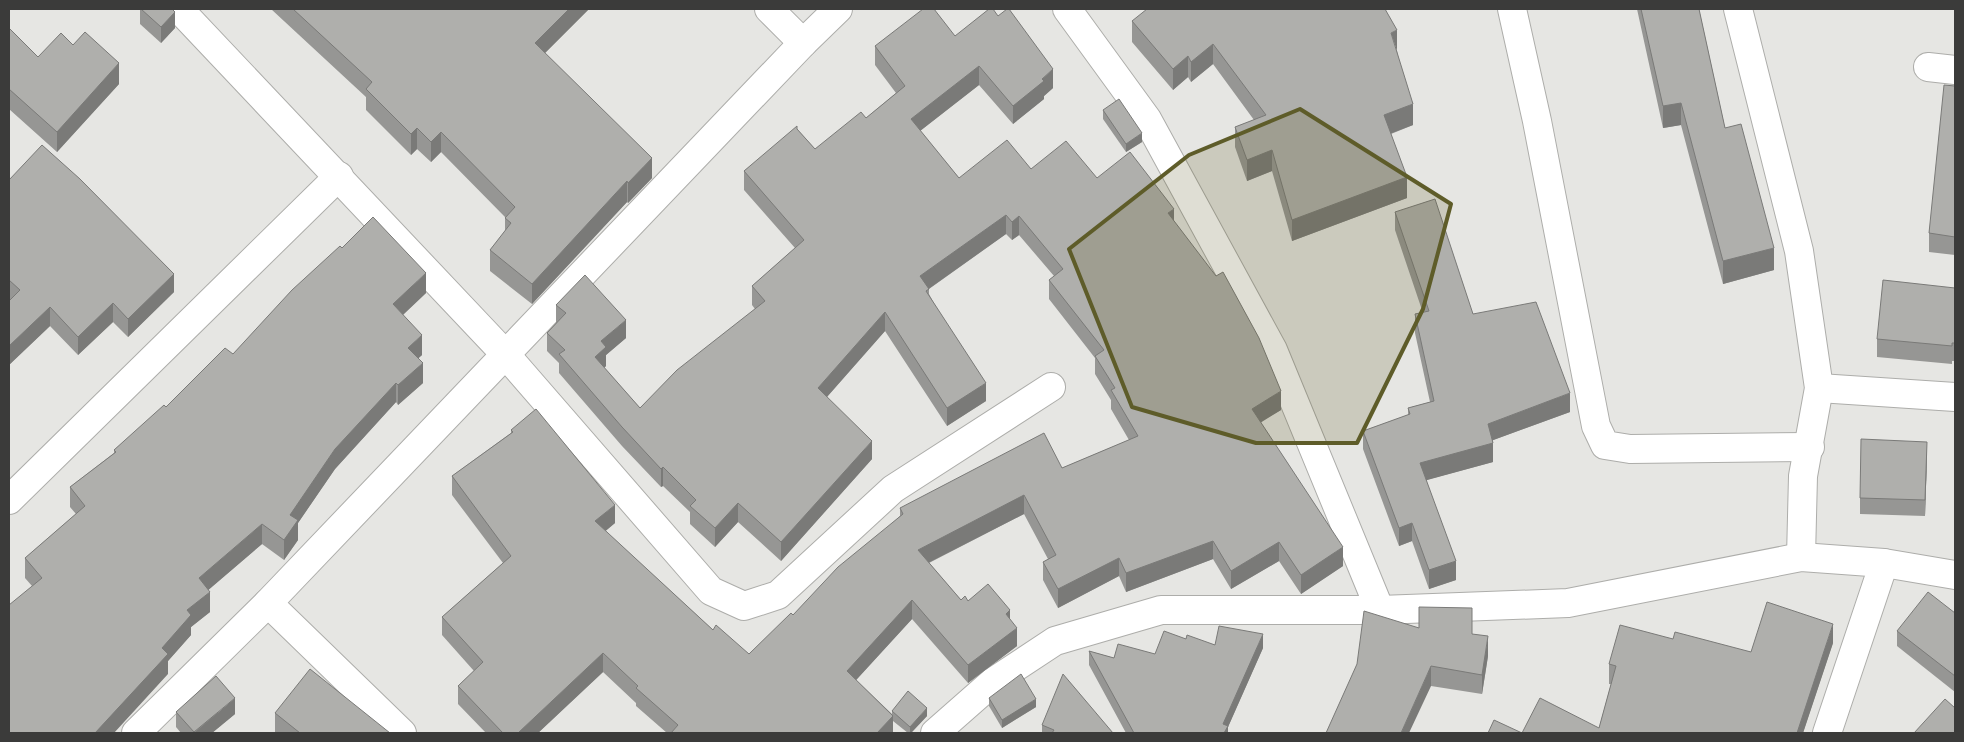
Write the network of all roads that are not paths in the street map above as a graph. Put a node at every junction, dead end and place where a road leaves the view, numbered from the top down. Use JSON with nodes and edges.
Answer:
{"nodes":[{"id":1,"x":179,"y":9,"type":"edge"},
{"id":2,"x":769,"y":9,"type":"edge"},
{"id":3,"x":838,"y":9,"type":"edge"},
{"id":4,"x":1067,"y":9,"type":"edge"},
{"id":5,"x":1512,"y":9,"type":"edge"},
{"id":6,"x":1738,"y":9,"type":"edge"},
{"id":7,"x":803,"y":42,"type":"junction"},
{"id":8,"x":1928,"y":67,"type":"dead end"},
{"id":9,"x":1955,"y":70,"type":"edge"},
{"id":10,"x":340,"y":176,"type":"junction"},
{"id":11,"x":506,"y":354,"type":"junction"},
{"id":12,"x":1051,"y":387,"type":"dead end"},
{"id":13,"x":1819,"y":388,"type":"junction"},
{"id":14,"x":1955,"y":397,"type":"edge"},
{"id":15,"x":1810,"y":447,"type":"junction"},
{"id":16,"x":9,"y":500,"type":"edge"},
{"id":17,"x":1802,"y":557,"type":"junction"},
{"id":18,"x":1884,"y":563,"type":"junction"},
{"id":19,"x":1955,"y":575,"type":"edge"},
{"id":20,"x":268,"y":604,"type":"junction"},
{"id":21,"x":1380,"y":610,"type":"junction"},
{"id":22,"x":136,"y":733,"type":"edge"},
{"id":23,"x":402,"y":733,"type":"edge"},
{"id":24,"x":934,"y":733,"type":"edge"},
{"id":25,"x":1827,"y":733,"type":"edge"}],
"edges":[{"from":1,"to":10,"type":"street"},
{"from":2,"to":7,"type":"street"},
{"from":3,"to":7,"type":"street"},
{"from":4,"to":21,"type":"street"},
{"from":5,"to":15,"type":"street"},
{"from":6,"to":13,"type":"street"},
{"from":7,"to":11,"type":"street"},
{"from":8,"to":9,"type":"street"},
{"from":10,"to":11,"type":"street"},
{"from":10,"to":16,"type":"street"},
{"from":11,"to":12,"type":"street"},
{"from":11,"to":20,"type":"street"},
{"from":13,"to":14,"type":"street"},
{"from":13,"to":15,"type":"street"},
{"from":15,"to":17,"type":"street"},
{"from":17,"to":18,"type":"street"},
{"from":17,"to":21,"type":"street"},
{"from":18,"to":19,"type":"street"},
{"from":18,"to":25,"type":"street"},
{"from":20,"to":22,"type":"street"},
{"from":20,"to":23,"type":"street"},
{"from":21,"to":24,"type":"street"}]}
